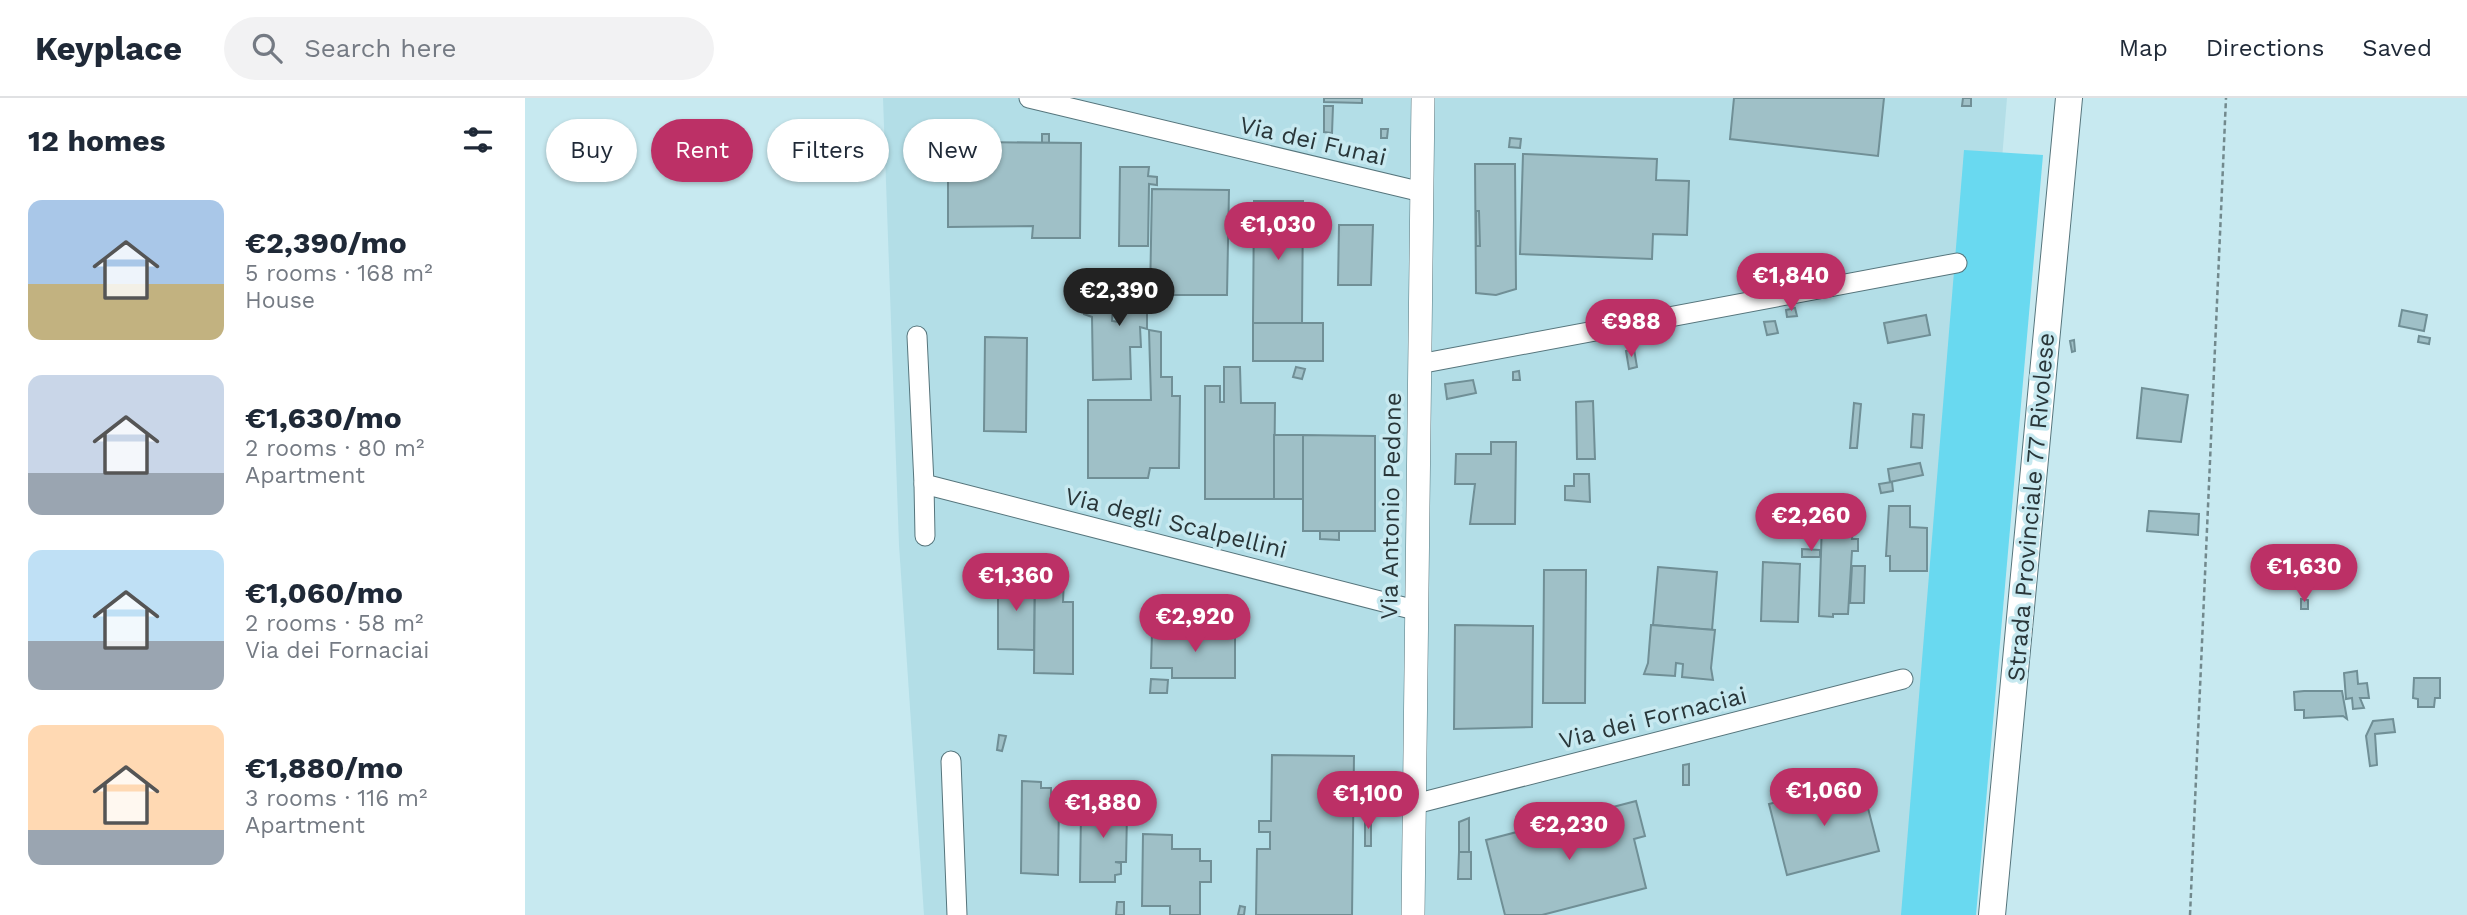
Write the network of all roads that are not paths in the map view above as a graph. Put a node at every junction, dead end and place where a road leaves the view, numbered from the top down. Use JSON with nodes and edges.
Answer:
{"nodes":[{"id":1,"x":1029,"y":98,"type":"edge"},
{"id":2,"x":1423,"y":98,"type":"edge"},
{"id":3,"x":2069,"y":98,"type":"edge"},
{"id":4,"x":1422,"y":192,"type":"junction"},
{"id":5,"x":1957,"y":263,"type":"dead end"},
{"id":6,"x":917,"y":336,"type":"dead end"},
{"id":7,"x":1419,"y":365,"type":"junction"},
{"id":8,"x":924,"y":484,"type":"junction"},
{"id":9,"x":925,"y":536,"type":"dead end"},
{"id":10,"x":1415,"y":610,"type":"junction"},
{"id":11,"x":1903,"y":680,"type":"dead end"},
{"id":12,"x":951,"y":761,"type":"dead end"},
{"id":13,"x":1415,"y":804,"type":"junction"},
{"id":14,"x":957,"y":915,"type":"edge"},
{"id":15,"x":1413,"y":915,"type":"edge"},
{"id":16,"x":1992,"y":915,"type":"edge"}],
"edges":[{"from":1,"to":4,"type":"street","name":"Via dei Funai"},
{"from":2,"to":4,"type":"street","name":"Via Antonio Pedone"},
{"from":3,"to":16,"type":"main road","name":"Strada Provinciale 77 Rivolese"},
{"from":4,"to":7,"type":"street","name":"Via Antonio Pedone"},
{"from":5,"to":7,"type":"street"},
{"from":6,"to":8,"type":"street"},
{"from":7,"to":10,"type":"street","name":"Via Antonio Pedone"},
{"from":8,"to":9,"type":"street"},
{"from":8,"to":10,"type":"street","name":"Via degli Scalpellini"},
{"from":10,"to":13,"type":"street","name":"Via Antonio Pedone"},
{"from":11,"to":13,"type":"street","name":"Via dei Fornaciai"},
{"from":12,"to":14,"type":"street"},
{"from":13,"to":15,"type":"street","name":"Via Antonio Pedone"}]}
